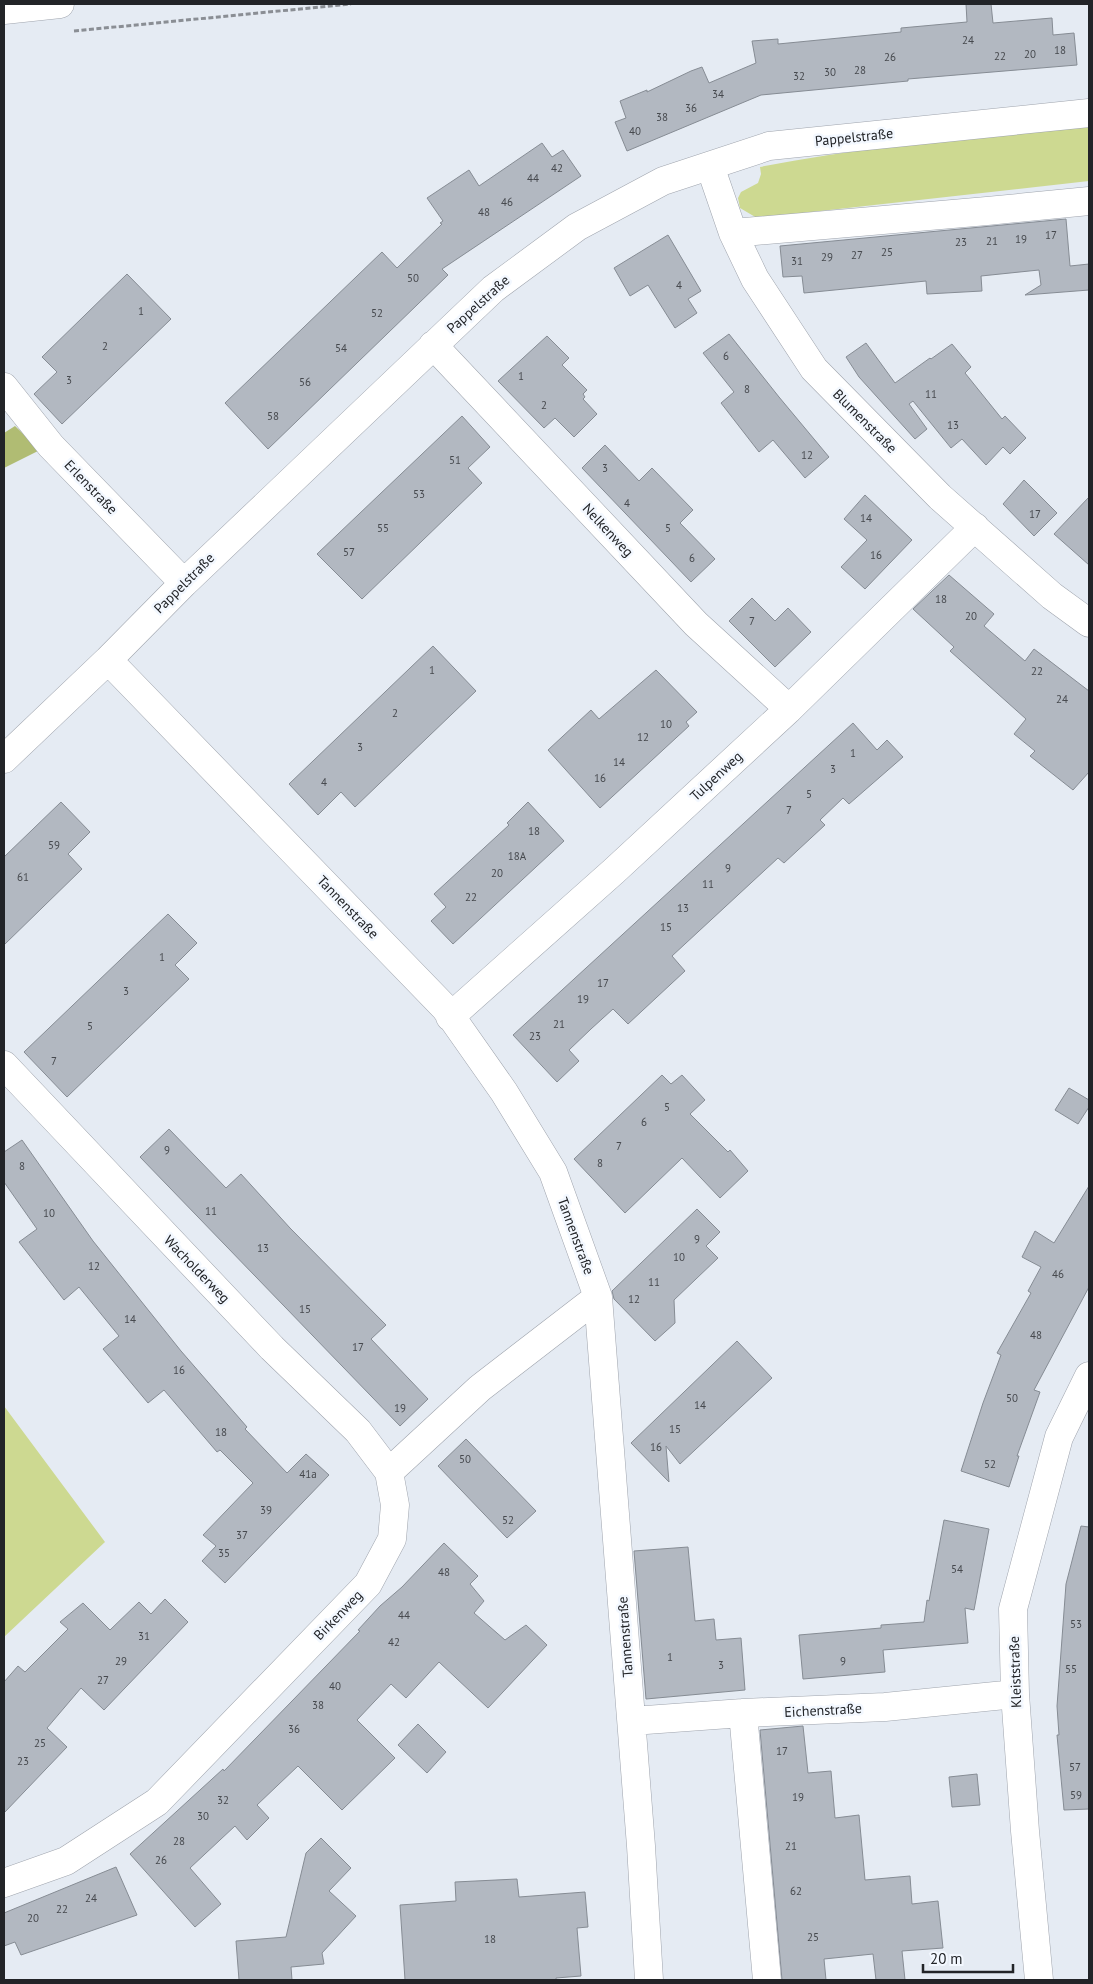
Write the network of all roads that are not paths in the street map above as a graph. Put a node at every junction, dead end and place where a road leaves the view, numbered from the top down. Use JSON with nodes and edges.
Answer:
{"nodes":[{"id":1,"x":60,"y":4,"type":"edge"},
{"id":2,"x":4,"y":10,"type":"edge"},
{"id":3,"x":1089,"y":113,"type":"edge"},
{"id":4,"x":710,"y":166,"type":"junction"},
{"id":5,"x":1089,"y":201,"type":"edge"},
{"id":6,"x":733,"y":233,"type":"junction"},
{"id":7,"x":433,"y":345,"type":"junction"},
{"id":8,"x":4,"y":386,"type":"edge"},
{"id":9,"x":975,"y":527,"type":"junction"},
{"id":10,"x":184,"y":583,"type":"junction"},
{"id":11,"x":1089,"y":623,"type":"edge"},
{"id":12,"x":108,"y":660,"type":"junction"},
{"id":13,"x":789,"y":709,"type":"junction"},
{"id":14,"x":4,"y":758,"type":"edge"},
{"id":15,"x":450,"y":1017,"type":"junction"},
{"id":16,"x":4,"y":1065,"type":"edge"},
{"id":17,"x":598,"y":1297,"type":"junction"},
{"id":18,"x":1089,"y":1376,"type":"edge"},
{"id":19,"x":389,"y":1472,"type":"junction"},
{"id":20,"x":1015,"y":1694,"type":"junction"},
{"id":21,"x":743,"y":1713,"type":"junction"},
{"id":22,"x":632,"y":1721,"type":"junction"},
{"id":23,"x":4,"y":1883,"type":"edge"},
{"id":24,"x":649,"y":1980,"type":"edge"},
{"id":25,"x":767,"y":1980,"type":"edge"},
{"id":26,"x":1039,"y":1980,"type":"edge"}],
"edges":[{"from":1,"to":2,"type":"street"},
{"from":3,"to":4,"type":"street","name":"Pappelstraße"},
{"from":4,"to":6,"type":"street","name":"Blumenstraße"},
{"from":4,"to":7,"type":"street","name":"Pappelstraße"},
{"from":5,"to":6,"type":"street"},
{"from":6,"to":9,"type":"street","name":"Blumenstraße"},
{"from":7,"to":10,"type":"street","name":"Pappelstraße"},
{"from":7,"to":13,"type":"street","name":"Nelkenweg"},
{"from":8,"to":10,"type":"street","name":"Erlenstraße"},
{"from":9,"to":11,"type":"street","name":"Blumenstraße"},
{"from":9,"to":13,"type":"street","name":"Tulpenweg"},
{"from":10,"to":12,"type":"street","name":"Pappelstraße"},
{"from":12,"to":14,"type":"street","name":"Pappelstraße"},
{"from":12,"to":15,"type":"street","name":"Tannenstraße"},
{"from":13,"to":15,"type":"street","name":"Tulpenweg"},
{"from":15,"to":17,"type":"street","name":"Tannenstraße"},
{"from":16,"to":19,"type":"street","name":"Wacholderweg"},
{"from":17,"to":19,"type":"street"},
{"from":17,"to":22,"type":"street","name":"Tannenstraße"},
{"from":18,"to":20,"type":"street","name":"Kleiststraße"},
{"from":19,"to":23,"type":"street","name":"Birkenweg"},
{"from":20,"to":21,"type":"street","name":"Eichenstraße"},
{"from":20,"to":26,"type":"street","name":"Kleiststraße"},
{"from":21,"to":22,"type":"street","name":"Eichenstraße"},
{"from":21,"to":25,"type":"street"},
{"from":22,"to":24,"type":"street","name":"Tannenstraße"}]}
